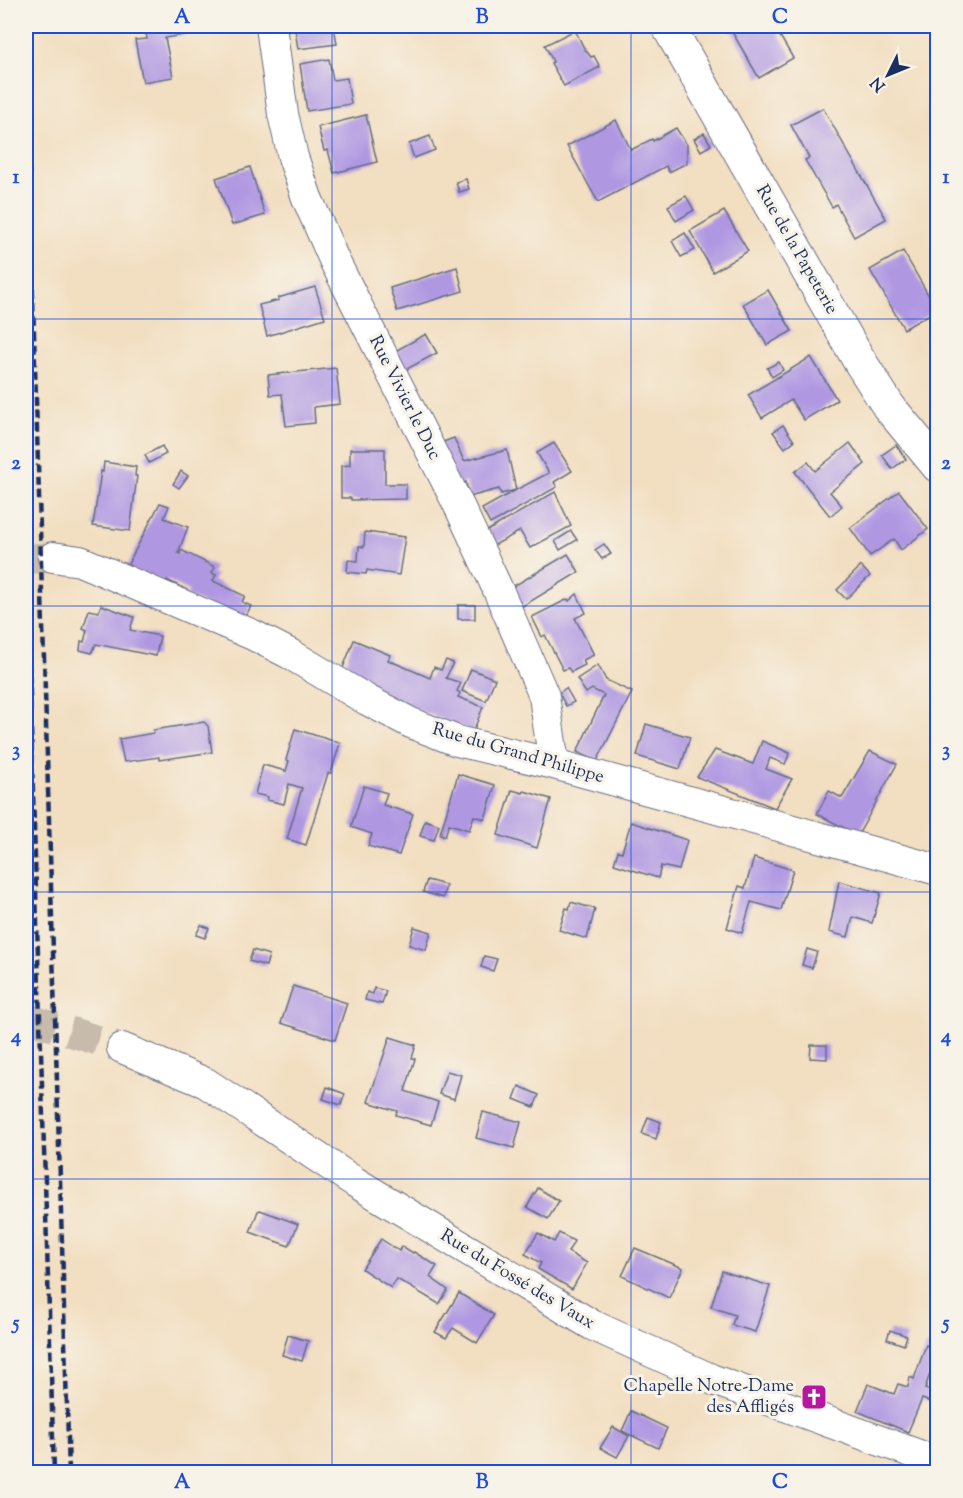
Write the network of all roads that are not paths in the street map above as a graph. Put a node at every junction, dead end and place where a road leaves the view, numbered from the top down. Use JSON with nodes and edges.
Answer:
{"nodes":[{"id":1,"x":271,"y":26,"type":"edge"},
{"id":2,"x":668,"y":26,"type":"edge"},
{"id":3,"x":938,"y":466,"type":"edge"},
{"id":4,"x":53,"y":557,"type":"tunnel mouth"},
{"id":5,"x":554,"y":764,"type":"junction"},
{"id":6,"x":938,"y":870,"type":"edge"},
{"id":7,"x":122,"y":1048,"type":"tunnel mouth"},
{"id":8,"x":938,"y":1462,"type":"edge"}],
"edges":[{"from":1,"to":5,"type":"street","name":"Rue Vivier le Duc"},
{"from":2,"to":3,"type":"street","name":"Rue de la Papeterie"},
{"from":4,"to":5,"type":"street","name":"Rue du Grand Philippe"},
{"from":5,"to":6,"type":"street","name":"Rue du Grand Philippe"},
{"from":7,"to":8,"type":"street","name":"Rue du Fossé des Vaux"}]}
